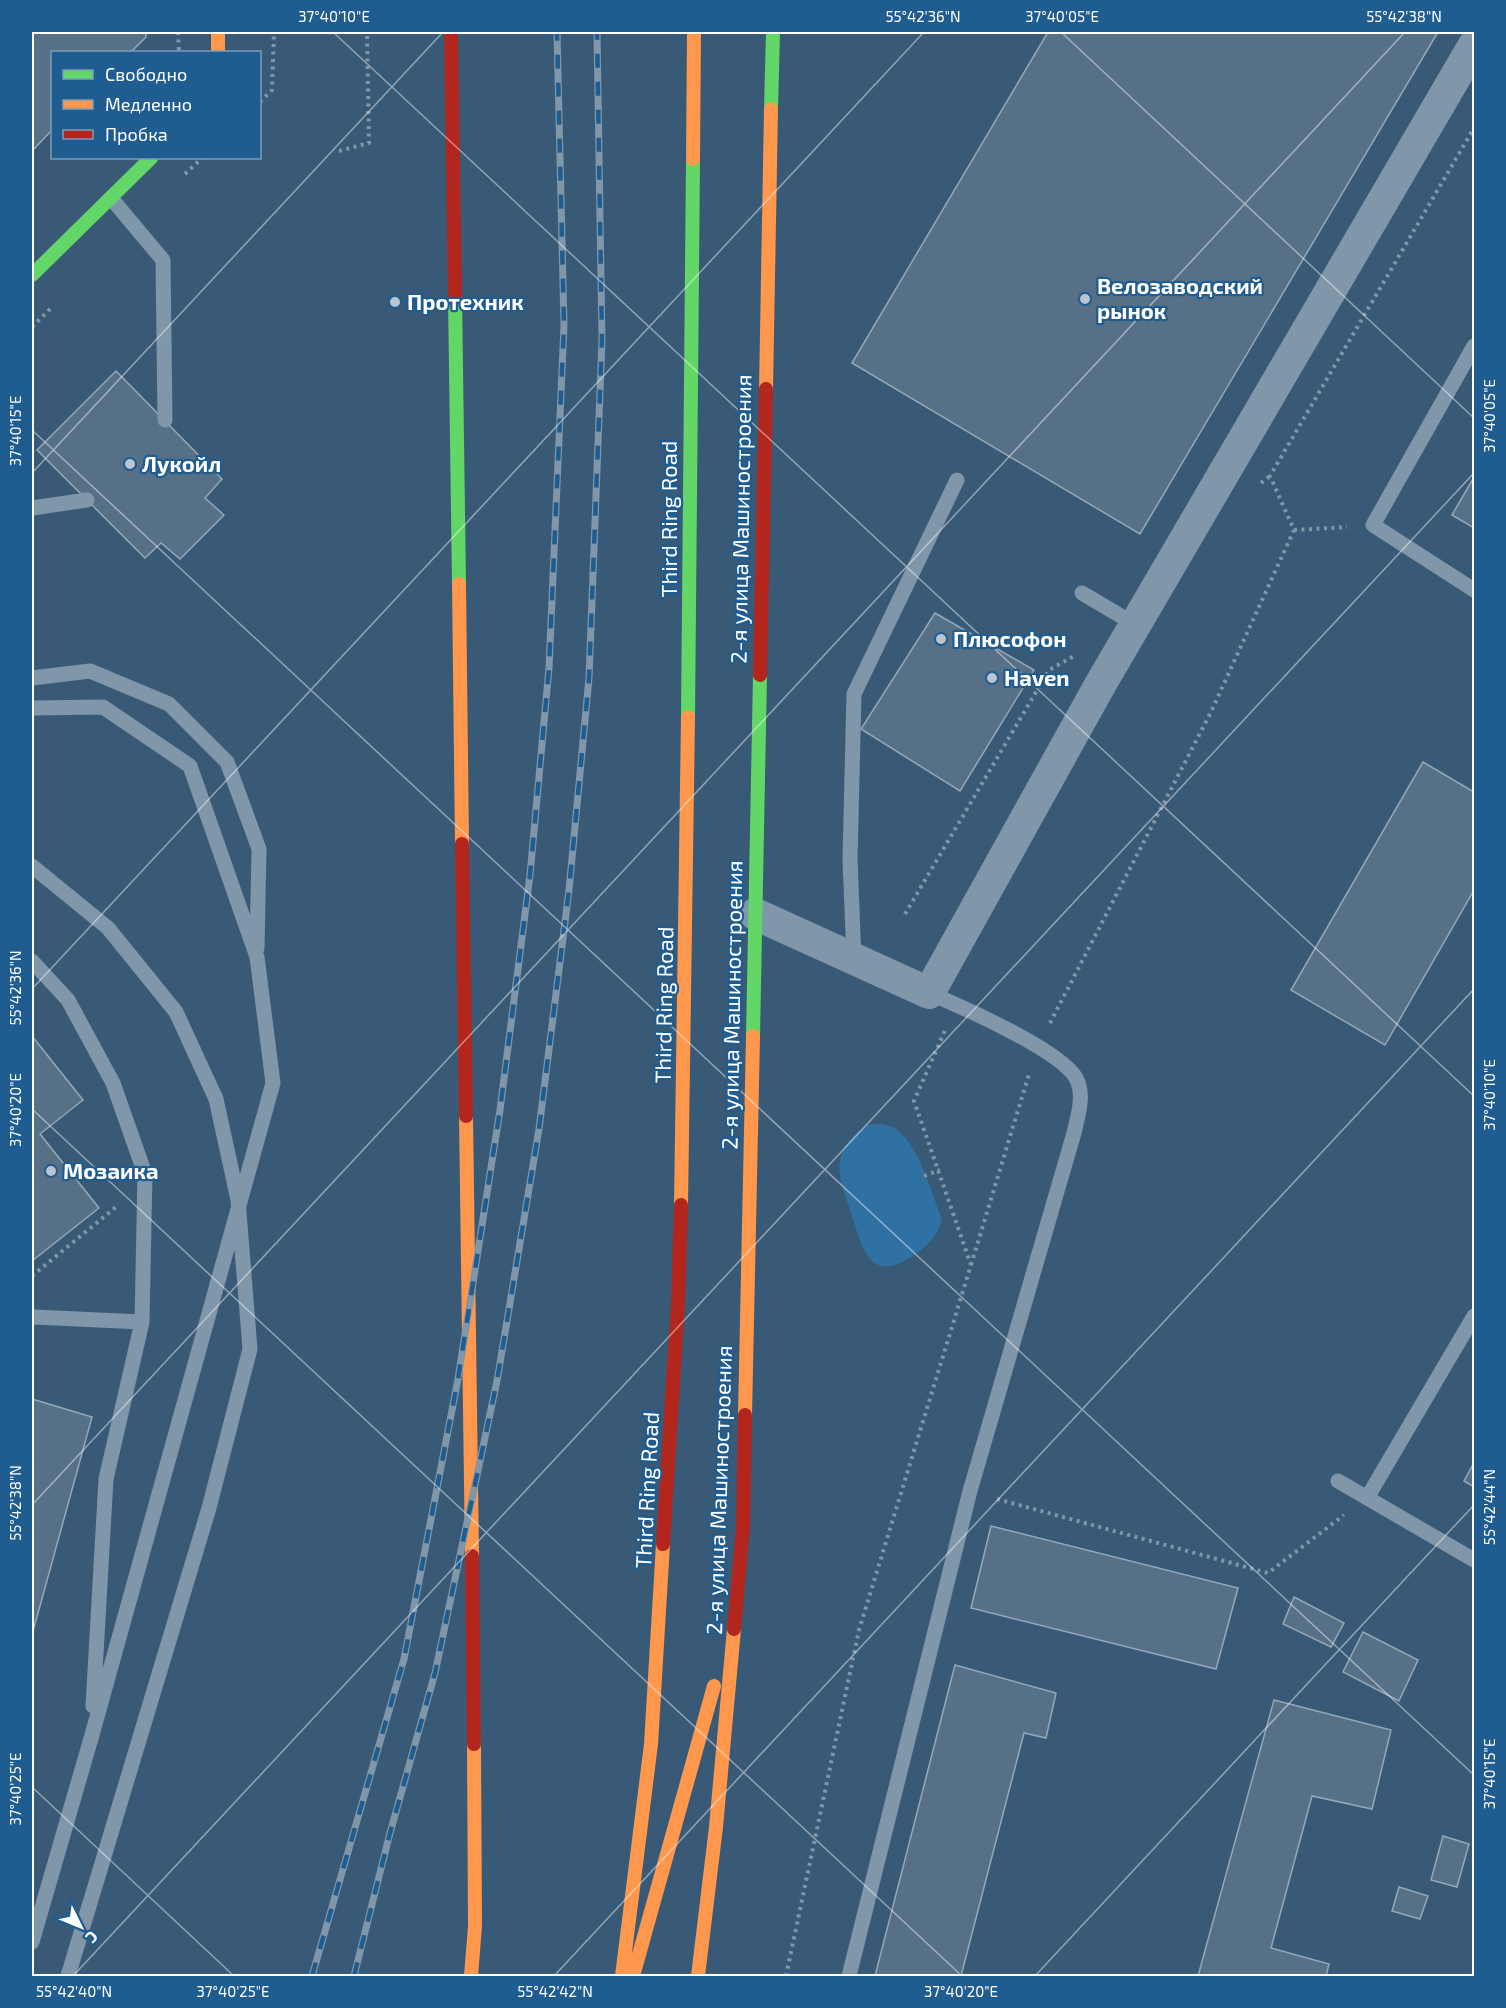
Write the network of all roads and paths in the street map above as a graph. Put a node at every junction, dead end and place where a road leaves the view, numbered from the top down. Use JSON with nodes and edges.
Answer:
{"nodes":[{"id":1,"x":178,"y":32,"type":"edge"},
{"id":2,"x":219,"y":32,"type":"edge"},
{"id":3,"x":274,"y":32,"type":"edge"},
{"id":4,"x":367,"y":32,"type":"edge"},
{"id":5,"x":451,"y":32,"type":"edge"},
{"id":6,"x":694,"y":32,"type":"edge"},
{"id":7,"x":773,"y":32,"type":"edge"},
{"id":8,"x":1474,"y":45,"type":"edge"},
{"id":9,"x":178,"y":51,"type":"edge"},
{"id":10,"x":218,"y":51,"type":"edge"},
{"id":11,"x":261,"y":101,"type":"edge"},
{"id":12,"x":1474,"y":128,"type":"edge"},
{"id":13,"x":339,"y":151,"type":"dead end"},
{"id":14,"x":150,"y":159,"type":"edge"},
{"id":15,"x":111,"y":198,"type":"junction"},
{"id":16,"x":32,"y":275,"type":"edge"},
{"id":17,"x":1474,"y":346,"type":"edge"},
{"id":18,"x":165,"y":420,"type":"dead end"},
{"id":19,"x":1270,"y":476,"type":"junction"},
{"id":20,"x":957,"y":480,"type":"dead end"},
{"id":21,"x":1252,"y":490,"type":"dead end"},
{"id":22,"x":87,"y":500,"type":"dead end"},
{"id":23,"x":32,"y":508,"type":"edge"},
{"id":24,"x":1372,"y":525,"type":"junction"},
{"id":25,"x":1294,"y":530,"type":"junction"},
{"id":26,"x":1474,"y":590,"type":"edge"},
{"id":27,"x":1082,"y":593,"type":"dead end"},
{"id":28,"x":1136,"y":625,"type":"junction"},
{"id":29,"x":32,"y":678,"type":"edge"},
{"id":30,"x":32,"y":708,"type":"edge"},
{"id":31,"x":32,"y":866,"type":"edge"},
{"id":32,"x":755,"y":914,"type":"junction"},
{"id":33,"x":257,"y":957,"type":"junction"},
{"id":34,"x":854,"y":959,"type":"junction"},
{"id":35,"x":32,"y":961,"type":"edge"},
{"id":36,"x":943,"y":999,"type":"junction"},
{"id":37,"x":1038,"y":1046,"type":"junction"},
{"id":38,"x":940,"y":1170,"type":"junction"},
{"id":39,"x":924,"y":1176,"type":"dead end"},
{"id":40,"x":238,"y":1200,"type":"junction"},
{"id":41,"x":116,"y":1207,"type":"dead end"},
{"id":42,"x":971,"y":1265,"type":"junction"},
{"id":43,"x":32,"y":1276,"type":"edge"},
{"id":44,"x":1474,"y":1316,"type":"edge"},
{"id":45,"x":34,"y":1317,"type":"dead end"},
{"id":46,"x":142,"y":1322,"type":"junction"},
{"id":47,"x":1338,"y":1481,"type":"dead end"},
{"id":48,"x":970,"y":1491,"type":"junction"},
{"id":49,"x":1367,"y":1498,"type":"junction"},
{"id":50,"x":1474,"y":1560,"type":"edge"},
{"id":51,"x":737,"y":1603,"type":"junction"},
{"id":52,"x":92,"y":1735,"type":"junction"},
{"id":53,"x":32,"y":1938,"type":"edge"},
{"id":54,"x":68,"y":1977,"type":"edge"},
{"id":55,"x":471,"y":1977,"type":"edge"},
{"id":56,"x":622,"y":1977,"type":"edge"},
{"id":57,"x":633,"y":1977,"type":"edge"},
{"id":58,"x":698,"y":1977,"type":"edge"},
{"id":59,"x":786,"y":1977,"type":"edge"},
{"id":60,"x":849,"y":1977,"type":"edge"}],
"edges":[{"from":1,"to":9,"type":"path"},
{"from":2,"to":10,"type":"main road"},
{"from":3,"to":11,"type":"path"},
{"from":4,"to":13,"type":"path"},
{"from":5,"to":55,"type":"main road"},
{"from":6,"to":56,"type":"main road","name":"Third Ring Road"},
{"from":7,"to":32,"type":"main road","name":"2-я улица Машиностроения"},
{"from":8,"to":28,"type":"street"},
{"from":12,"to":19,"type":"path"},
{"from":14,"to":15,"type":"main road"},
{"from":15,"to":16,"type":"main road"},
{"from":15,"to":18,"type":"lane"},
{"from":17,"to":24,"type":"lane"},
{"from":19,"to":21,"type":"path"},
{"from":19,"to":25,"type":"path"},
{"from":20,"to":34,"type":"lane"},
{"from":22,"to":23,"type":"lane"},
{"from":24,"to":25,"type":"path"},
{"from":24,"to":26,"type":"lane"},
{"from":25,"to":37,"type":"path"},
{"from":27,"to":28,"type":"lane"},
{"from":28,"to":36,"type":"street"},
{"from":29,"to":33,"type":"lane"},
{"from":30,"to":33,"type":"lane"},
{"from":31,"to":40,"type":"lane"},
{"from":32,"to":34,"type":"street"},
{"from":32,"to":51,"type":"main road","name":"2-я улица Машиностроения"},
{"from":33,"to":40,"type":"lane"},
{"from":34,"to":36,"type":"street"},
{"from":35,"to":46,"type":"lane"},
{"from":36,"to":37,"type":"lane"},
{"from":36,"to":38,"type":"path"},
{"from":37,"to":42,"type":"path"},
{"from":37,"to":48,"type":"lane"},
{"from":38,"to":39,"type":"path"},
{"from":38,"to":42,"type":"path"},
{"from":40,"to":52,"type":"lane"},
{"from":40,"to":54,"type":"lane"},
{"from":41,"to":43,"type":"path"},
{"from":42,"to":59,"type":"path"},
{"from":44,"to":49,"type":"lane"},
{"from":45,"to":46,"type":"lane"},
{"from":46,"to":52,"type":"lane"},
{"from":47,"to":49,"type":"lane"},
{"from":48,"to":49,"type":"path"},
{"from":48,"to":60,"type":"lane"},
{"from":49,"to":50,"type":"lane"},
{"from":51,"to":57,"type":"main road"},
{"from":51,"to":58,"type":"main road","name":"2-я улица Машиностроения"},
{"from":52,"to":53,"type":"lane"}]}
